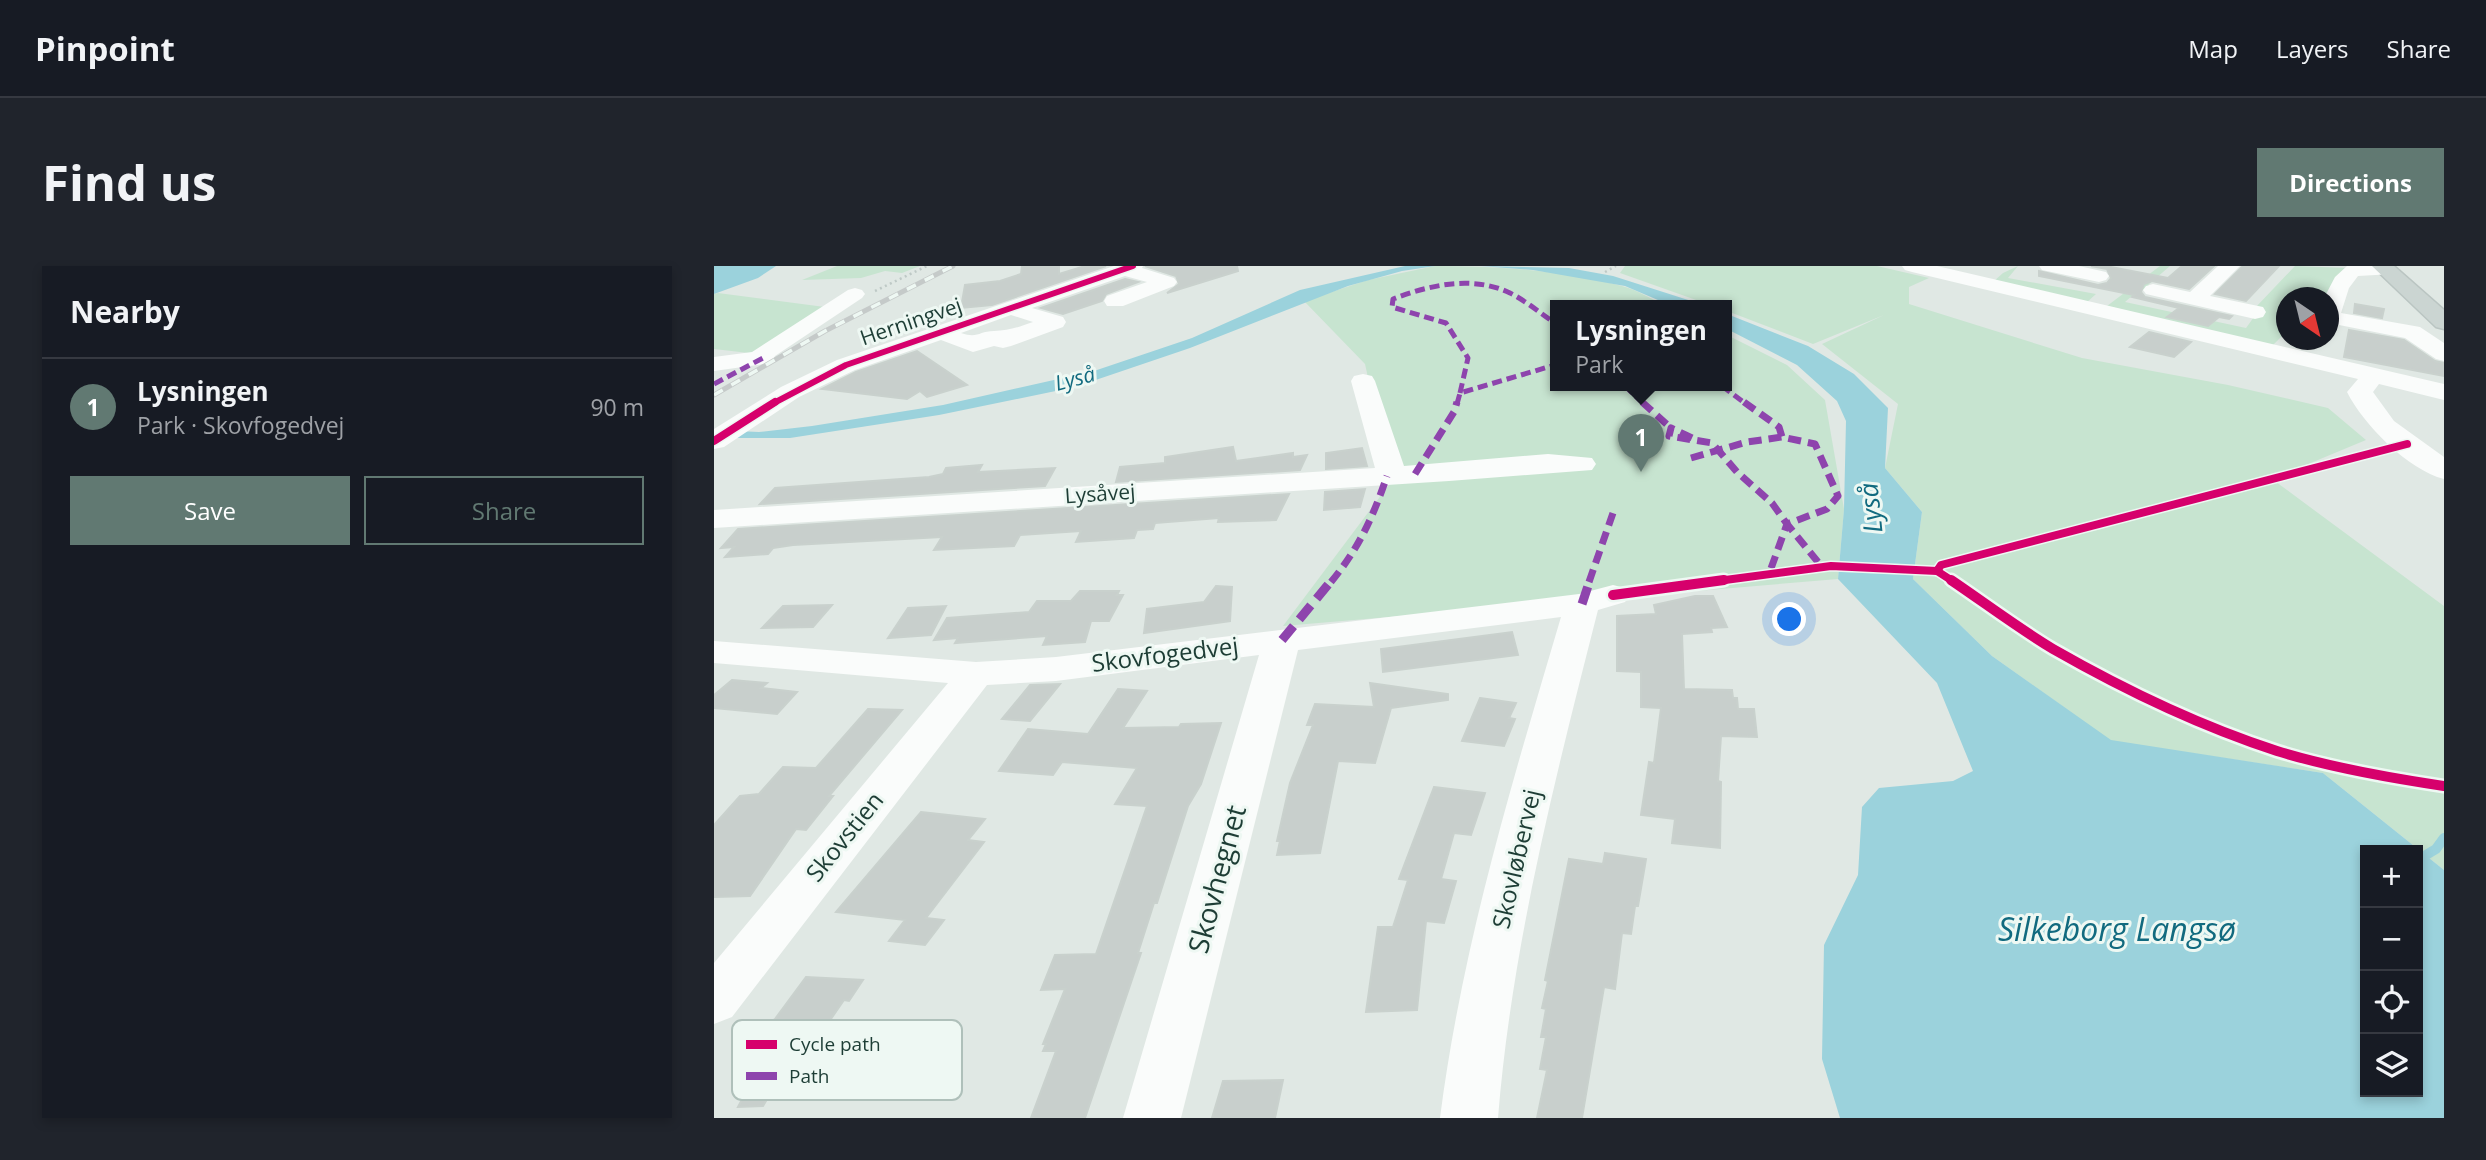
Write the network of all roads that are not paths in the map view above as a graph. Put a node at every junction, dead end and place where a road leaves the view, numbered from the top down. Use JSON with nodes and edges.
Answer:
{"nodes":[{"id":1,"x":1077,"y":266,"type":"edge"},
{"id":2,"x":1912,"y":266,"type":"edge"},
{"id":3,"x":2049,"y":266,"type":"edge"},
{"id":4,"x":2230,"y":266,"type":"edge"},
{"id":5,"x":1128,"y":268,"type":"edge"},
{"id":6,"x":2384,"y":268,"type":"edge"},
{"id":7,"x":2099,"y":276,"type":"dead end"},
{"id":8,"x":2339,"y":289,"type":"edge"},
{"id":9,"x":2153,"y":290,"type":"dead end"},
{"id":10,"x":1144,"y":292,"type":"junction"},
{"id":11,"x":855,"y":294,"type":"dead end"},
{"id":12,"x":1996,"y":295,"type":"dead end"},
{"id":13,"x":1183,"y":297,"type":"dead end"},
{"id":14,"x":2032,"y":299,"type":"junction"},
{"id":15,"x":2194,"y":299,"type":"junction"},
{"id":16,"x":1115,"y":301,"type":"dead end"},
{"id":17,"x":954,"y":306,"type":"dead end"},
{"id":18,"x":1009,"y":308,"type":"junction"},
{"id":19,"x":2255,"y":312,"type":"dead end"},
{"id":20,"x":2133,"y":319,"type":"junction"},
{"id":21,"x":2339,"y":319,"type":"edge"},
{"id":22,"x":2444,"y":322,"type":"edge"},
{"id":23,"x":937,"y":332,"type":"junction"},
{"id":24,"x":2444,"y":354,"type":"edge"},
{"id":25,"x":774,"y":360,"type":"dead end"},
{"id":26,"x":714,"y":364,"type":"edge"},
{"id":27,"x":825,"y":374,"type":"junction"},
{"id":28,"x":2373,"y":376,"type":"junction"},
{"id":29,"x":1363,"y":381,"type":"dead end"},
{"id":30,"x":2444,"y":392,"type":"edge"},
{"id":31,"x":714,"y":441,"type":"edge"},
{"id":32,"x":1582,"y":464,"type":"dead end"},
{"id":33,"x":2444,"y":470,"type":"edge"},
{"id":34,"x":1387,"y":476,"type":"junction"},
{"id":35,"x":714,"y":519,"type":"edge"},
{"id":36,"x":1598,"y":600,"type":"joint"},
{"id":37,"x":1282,"y":640,"type":"junction"},
{"id":38,"x":714,"y":652,"type":"edge"},
{"id":39,"x":976,"y":674,"type":"junction"},
{"id":40,"x":714,"y":1001,"type":"edge"},
{"id":41,"x":1152,"y":1118,"type":"edge"},
{"id":42,"x":1469,"y":1118,"type":"edge"}],
"edges":[{"from":1,"to":17,"type":"street"},
{"from":2,"to":14,"type":"street"},
{"from":3,"to":7,"type":"street"},
{"from":4,"to":15,"type":"street"},
{"from":5,"to":10,"type":"street"},
{"from":5,"to":18,"type":"street","name":"Herningvej"},
{"from":6,"to":8,"type":"street"},
{"from":6,"to":22,"type":"main road"},
{"from":9,"to":15,"type":"street"},
{"from":10,"to":13,"type":"street"},
{"from":10,"to":16,"type":"street"},
{"from":11,"to":26,"type":"street"},
{"from":12,"to":14,"type":"street"},
{"from":14,"to":20,"type":"street"},
{"from":14,"to":20,"type":"street"},
{"from":15,"to":19,"type":"street"},
{"from":18,"to":23,"type":"street","name":"Herningvej"},
{"from":18,"to":23,"type":"street"},
{"from":20,"to":28,"type":"street"},
{"from":21,"to":24,"type":"street"},
{"from":23,"to":27,"type":"street","name":"Herningvej"},
{"from":25,"to":27,"type":"street"},
{"from":27,"to":31,"type":"street","name":"Herningvej"},
{"from":28,"to":30,"type":"street"},
{"from":28,"to":33,"type":"street"},
{"from":29,"to":34,"type":"street"},
{"from":32,"to":34,"type":"street","name":"Lysåvej"},
{"from":34,"to":35,"type":"street","name":"Lysåvej"},
{"from":36,"to":37,"type":"street","name":"Skovfogedvej"},
{"from":36,"to":42,"type":"street","name":"Skovløbervej"},
{"from":37,"to":39,"type":"street","name":"Skovfogedvej"},
{"from":37,"to":41,"type":"street","name":"Skovhegnet"},
{"from":38,"to":39,"type":"street","name":"Skovfogedvej"},
{"from":39,"to":40,"type":"street","name":"Skovstien"}]}
